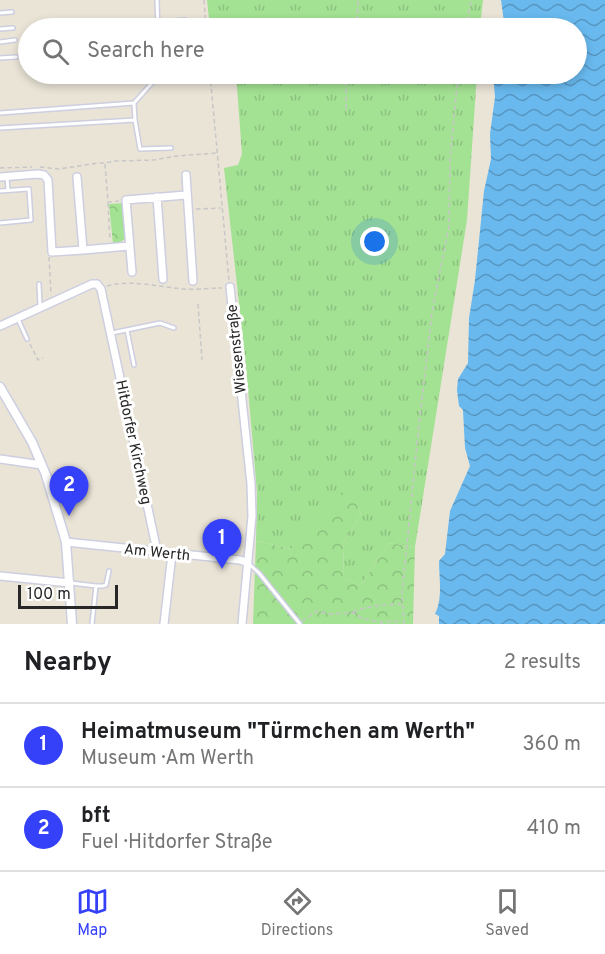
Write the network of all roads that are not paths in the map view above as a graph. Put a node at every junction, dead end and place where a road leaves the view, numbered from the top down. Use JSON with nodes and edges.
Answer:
{"nodes":[{"id":1,"x":157,"y":0,"type":"edge"},
{"id":2,"x":12,"y":12,"type":"dead end"},
{"id":3,"x":0,"y":13,"type":"edge"},
{"id":4,"x":158,"y":18,"type":"edge"},
{"id":5,"x":14,"y":28,"type":"dead end"},
{"id":6,"x":0,"y":29,"type":"edge"},
{"id":7,"x":15,"y":40,"type":"dead end"},
{"id":8,"x":0,"y":42,"type":"edge"},
{"id":9,"x":16,"y":57,"type":"dead end"},
{"id":10,"x":0,"y":58,"type":"edge"},
{"id":11,"x":151,"y":84,"type":"edge"},
{"id":12,"x":134,"y":103,"type":"junction"},
{"id":13,"x":0,"y":113,"type":"edge"},
{"id":14,"x":135,"y":120,"type":"junction"},
{"id":15,"x":0,"y":128,"type":"edge"},
{"id":16,"x":171,"y":148,"type":"dead end"},
{"id":17,"x":186,"y":175,"type":"dead end"},
{"id":18,"x":3,"y":177,"type":"edge"},
{"id":19,"x":77,"y":177,"type":"dead end"},
{"id":20,"x":8,"y":190,"type":"junction"},
{"id":21,"x":0,"y":191,"type":"edge"},
{"id":22,"x":186,"y":195,"type":"junction"},
{"id":23,"x":157,"y":197,"type":"junction"},
{"id":24,"x":0,"y":223,"type":"edge"},
{"id":25,"x":129,"y":246,"type":"junction"},
{"id":26,"x":83,"y":250,"type":"junction"},
{"id":27,"x":132,"y":272,"type":"dead end"},
{"id":28,"x":163,"y":279,"type":"dead end"},
{"id":29,"x":193,"y":281,"type":"dead end"},
{"id":30,"x":39,"y":284,"type":"dead end"},
{"id":31,"x":230,"y":287,"type":"road end"},
{"id":32,"x":40,"y":307,"type":"junction"},
{"id":33,"x":17,"y":318,"type":"junction"},
{"id":34,"x":0,"y":326,"type":"edge"},
{"id":35,"x":174,"y":328,"type":"dead end"},
{"id":36,"x":127,"y":330,"type":"junction"},
{"id":37,"x":111,"y":333,"type":"junction"},
{"id":38,"x":27,"y":339,"type":"road end"},
{"id":39,"x":134,"y":365,"type":"dead end"},
{"id":40,"x":0,"y":387,"type":"edge"},
{"id":41,"x":0,"y":459,"type":"edge"},
{"id":42,"x":42,"y":465,"type":"junction"},
{"id":43,"x":66,"y":543,"type":"junction"},
{"id":44,"x":158,"y":551,"type":"junction"},
{"id":45,"x":172,"y":554,"type":"junction"},
{"id":46,"x":248,"y":563,"type":"junction"},
{"id":47,"x":109,"y":571,"type":"dead end"},
{"id":48,"x":0,"y":576,"type":"edge"},
{"id":49,"x":70,"y":583,"type":"junction"},
{"id":50,"x":96,"y":586,"type":"junction"},
{"id":51,"x":299,"y":623,"type":"edge"},
{"id":52,"x":72,"y":624,"type":"edge"},
{"id":53,"x":92,"y":624,"type":"edge"},
{"id":54,"x":164,"y":624,"type":"edge"},
{"id":55,"x":242,"y":624,"type":"edge"}],
"edges":[{"from":1,"to":4,"type":"lane"},
{"from":2,"to":3,"type":"lane"},
{"from":5,"to":6,"type":"lane"},
{"from":7,"to":8,"type":"lane"},
{"from":9,"to":10,"type":"lane"},
{"from":11,"to":12,"type":"lane"},
{"from":12,"to":13,"type":"lane"},
{"from":12,"to":14,"type":"lane"},
{"from":14,"to":15,"type":"lane"},
{"from":14,"to":16,"type":"lane"},
{"from":17,"to":22,"type":"street"},
{"from":18,"to":20,"type":"lane"},
{"from":18,"to":26,"type":"street"},
{"from":19,"to":26,"type":"street"},
{"from":20,"to":21,"type":"lane"},
{"from":20,"to":24,"type":"lane"},
{"from":22,"to":23,"type":"street"},
{"from":22,"to":29,"type":"street"},
{"from":23,"to":25,"type":"street"},
{"from":23,"to":28,"type":"street"},
{"from":25,"to":26,"type":"street"},
{"from":25,"to":27,"type":"street"},
{"from":30,"to":32,"type":"lane"},
{"from":31,"to":46,"type":"street","name":"Wiesenstraße"},
{"from":32,"to":33,"type":"street"},
{"from":32,"to":37,"type":"street","name":"Hitdorfer Kirchweg"},
{"from":33,"to":34,"type":"street"},
{"from":33,"to":38,"type":"lane"},
{"from":35,"to":36,"type":"lane"},
{"from":36,"to":37,"type":"lane"},
{"from":36,"to":39,"type":"lane"},
{"from":37,"to":44,"type":"street","name":"Hitdorfer Kirchweg"},
{"from":40,"to":42,"type":"street"},
{"from":41,"to":42,"type":"street"},
{"from":42,"to":43,"type":"street"},
{"from":43,"to":44,"type":"street","name":"Am Werth"},
{"from":43,"to":49,"type":"street"},
{"from":44,"to":45,"type":"street","name":"Am Werth"},
{"from":45,"to":46,"type":"street","name":"Am Werth"},
{"from":45,"to":54,"type":"street"},
{"from":46,"to":51,"type":"lane"},
{"from":46,"to":55,"type":"street","name":"Wiesenstraße"},
{"from":47,"to":50,"type":"lane"},
{"from":48,"to":49,"type":"street"},
{"from":49,"to":50,"type":"lane"},
{"from":49,"to":52,"type":"street"},
{"from":50,"to":53,"type":"lane"}]}
